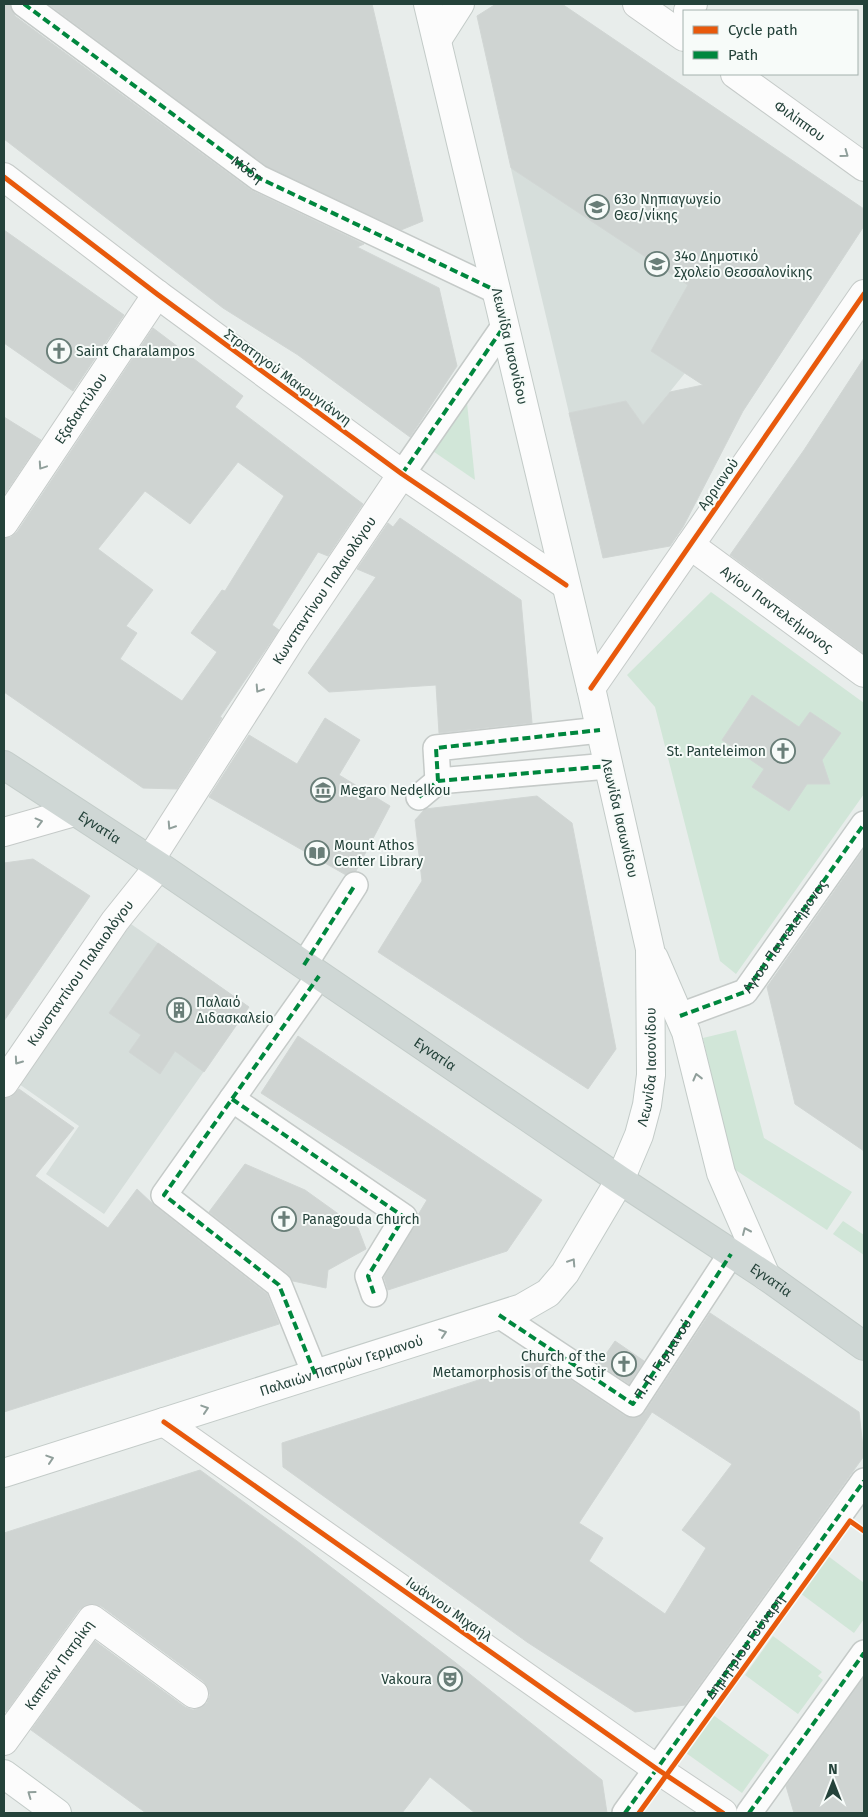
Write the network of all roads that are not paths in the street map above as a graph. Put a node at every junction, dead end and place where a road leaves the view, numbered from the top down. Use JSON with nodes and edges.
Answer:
{"nodes":[{"id":1,"x":24,"y":4,"type":"edge"},
{"id":2,"x":428,"y":4,"type":"edge"},
{"id":3,"x":460,"y":4,"type":"edge"},
{"id":4,"x":637,"y":4,"type":"edge"},
{"id":5,"x":683,"y":24,"type":"edge"},
{"id":6,"x":437,"y":40,"type":"junction"},
{"id":7,"x":736,"y":75,"type":"edge"},
{"id":8,"x":864,"y":167,"type":"edge"},
{"id":9,"x":4,"y":177,"type":"edge"},
{"id":10,"x":497,"y":291,"type":"junction"},
{"id":11,"x":156,"y":294,"type":"junction"},
{"id":12,"x":864,"y":294,"type":"edge"},
{"id":13,"x":505,"y":326,"type":"junction"},
{"id":14,"x":402,"y":474,"type":"junction"},
{"id":15,"x":4,"y":523,"type":"edge"},
{"id":16,"x":690,"y":545,"type":"junction"},
{"id":17,"x":566,"y":585,"type":"junction"},
{"id":18,"x":864,"y":673,"type":"edge"},
{"id":19,"x":591,"y":688,"type":"junction"},
{"id":20,"x":600,"y":730,"type":"junction"},
{"id":21,"x":4,"y":765,"type":"edge"},
{"id":22,"x":608,"y":766,"type":"junction"},
{"id":23,"x":438,"y":781,"type":"junction"},
{"id":24,"x":419,"y":797,"type":"dead end"},
{"id":25,"x":74,"y":812,"type":"junction"},
{"id":26,"x":864,"y":824,"type":"edge"},
{"id":27,"x":4,"y":832,"type":"edge"},
{"id":28,"x":155,"y":863,"type":"junction"},
{"id":29,"x":355,"y":885,"type":"dead end"},
{"id":30,"x":650,"y":949,"type":"junction"},
{"id":31,"x":311,"y":971,"type":"junction"},
{"id":32,"x":680,"y":1016,"type":"junction"},
{"id":33,"x":4,"y":1083,"type":"edge"},
{"id":34,"x":232,"y":1099,"type":"junction"},
{"id":35,"x":620,"y":1180,"type":"junction"},
{"id":36,"x":732,"y":1254,"type":"junction"},
{"id":37,"x":766,"y":1276,"type":"junction"},
{"id":38,"x":374,"y":1294,"type":"dead end"},
{"id":39,"x":499,"y":1315,"type":"junction"},
{"id":40,"x":864,"y":1346,"type":"edge"},
{"id":41,"x":315,"y":1374,"type":"junction"},
{"id":42,"x":164,"y":1422,"type":"junction"},
{"id":43,"x":4,"y":1473,"type":"edge"},
{"id":44,"x":864,"y":1481,"type":"edge"},
{"id":45,"x":864,"y":1653,"type":"edge"},
{"id":46,"x":194,"y":1694,"type":"dead end"},
{"id":47,"x":4,"y":1741,"type":"edge"},
{"id":48,"x":657,"y":1769,"type":"junction"},
{"id":49,"x":4,"y":1774,"type":"edge"},
{"id":50,"x":58,"y":1813,"type":"edge"},
{"id":51,"x":625,"y":1813,"type":"edge"},
{"id":52,"x":723,"y":1813,"type":"edge"},
{"id":53,"x":749,"y":1813,"type":"edge"}],
"edges":[{"from":1,"to":10,"type":"street","name":"Μόδη"},
{"from":2,"to":6,"type":"street","name":"Λεωνίδα Ιασονίδου"},
{"from":3,"to":6,"type":"street"},
{"from":4,"to":5,"type":"street"},
{"from":6,"to":10,"type":"street","name":"Λεωνίδα Ιασονίδου"},
{"from":7,"to":8,"type":"street","name":"Φιλίππου","one_way":true},
{"from":9,"to":11,"type":"street","name":"Στρατηγού Μακρυγιάννη"},
{"from":10,"to":13,"type":"street","name":"Λεωνίδα Ιασονίδου"},
{"from":11,"to":14,"type":"street","name":"Στρατηγού Μακρυγιάννη"},
{"from":11,"to":15,"type":"street","name":"Εξαδακτύλου","one_way":true},
{"from":12,"to":16,"type":"street","name":"Αρριανού"},
{"from":13,"to":14,"type":"street","name":"Κωνσταντίνου Παλαιολόγου"},
{"from":13,"to":17,"type":"street","name":"Λεωνίδα Ιασονίδου"},
{"from":14,"to":17,"type":"street","name":"Στρατηγού Μακρυγιάννη"},
{"from":14,"to":28,"type":"street","name":"Κωνσταντίνου Παλαιολόγου","one_way":true},
{"from":16,"to":18,"type":"street","name":"Αγίου Παντελεήμονος"},
{"from":16,"to":19,"type":"street","name":"Αρριανού"},
{"from":17,"to":19,"type":"street","name":"Λεωνίδα Ιασονίδου"},
{"from":19,"to":20,"type":"street","name":"Λεωνίδα Ιασωνίδου"},
{"from":20,"to":22,"type":"street","name":"Λεωνίδα Ιασωνίδου"},
{"from":20,"to":23,"type":"street"},
{"from":21,"to":25,"type":"main road","name":"Εγνατία"},
{"from":22,"to":23,"type":"street"},
{"from":22,"to":30,"type":"street","name":"Λεωνίδα Ιασωνίδου"},
{"from":23,"to":24,"type":"street"},
{"from":27,"to":25,"type":"street","one_way":true},
{"from":25,"to":28,"type":"main road","name":"Εγνατία"},
{"from":26,"to":32,"type":"street","name":"Αγιου Παντελεήμονος"},
{"from":28,"to":31,"type":"main road","name":"Εγνατία"},
{"from":28,"to":33,"type":"street","name":"Κωνσταντίνου Παλαιολόγου","one_way":true},
{"from":29,"to":31,"type":"street"},
{"from":30,"to":32,"type":"street"},
{"from":30,"to":35,"type":"street","name":"Λεωνίδα Ιασονίδου"},
{"from":31,"to":34,"type":"street"},
{"from":31,"to":35,"type":"main road","name":"Εγνατία"},
{"from":37,"to":32,"type":"street","one_way":true},
{"from":34,"to":38,"type":"street"},
{"from":34,"to":41,"type":"street"},
{"from":35,"to":36,"type":"main road","name":"Εγνατία"},
{"from":39,"to":35,"type":"street","name":"Παλαιών Πατρών Γερμανού","one_way":true},
{"from":36,"to":37,"type":"main road","name":"Εγνατία"},
{"from":36,"to":39,"type":"street","name":"Π. Π. Γερμανού"},
{"from":37,"to":40,"type":"main road","name":"Εγνατία"},
{"from":41,"to":39,"type":"street","name":"Παλαιών Πατρών Γερμανού","one_way":true},
{"from":42,"to":41,"type":"street","name":"Παλαιών Πατρών Γερμανού","one_way":true},
{"from":43,"to":42,"type":"street","name":"Παλαιών Πατρών Γερμανού","one_way":true},
{"from":42,"to":48,"type":"street","name":"Ιωάννου Μιχαήλ"},
{"from":44,"to":48,"type":"street","name":"Δημητρίου Γούναρη"},
{"from":45,"to":53,"type":"street"},
{"from":46,"to":47,"type":"street","name":"Καπετάν Πατρίκη"},
{"from":48,"to":51,"type":"street","name":"Δημητρίου Γούναρη"},
{"from":48,"to":52,"type":"street","name":"Ιωάννου Μιχαήλ"},
{"from":50,"to":49,"type":"street","one_way":true}]}
